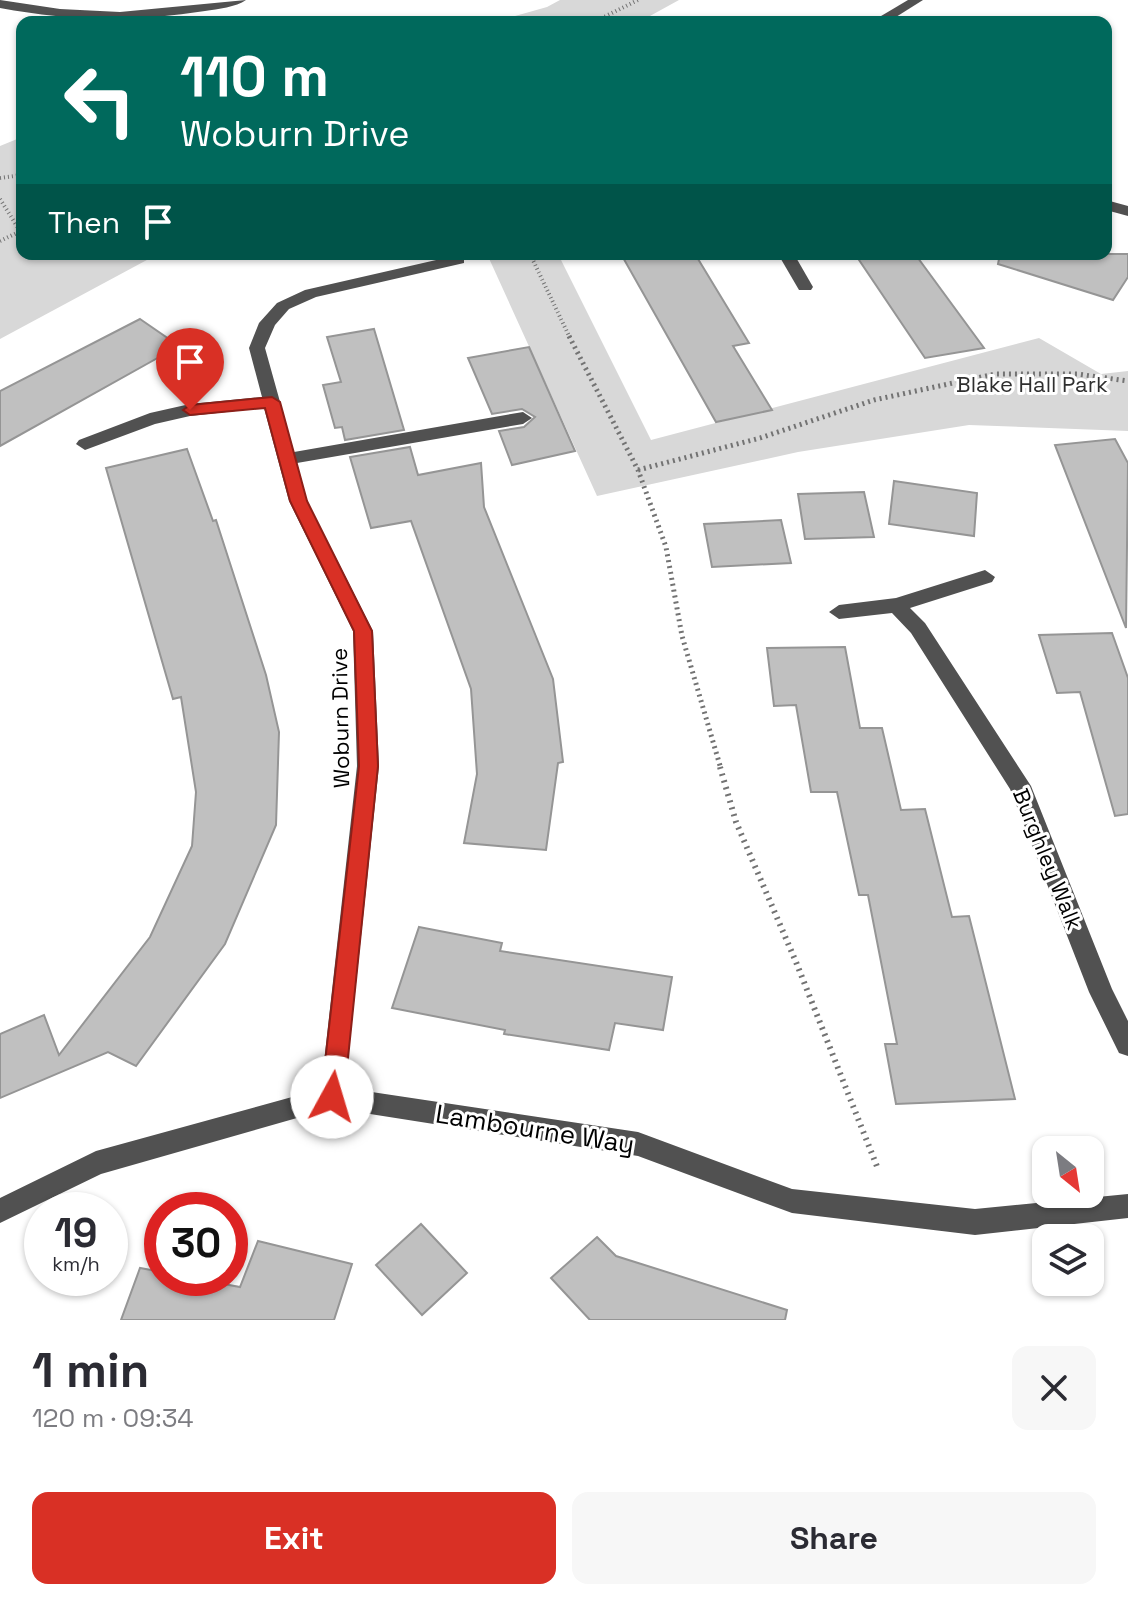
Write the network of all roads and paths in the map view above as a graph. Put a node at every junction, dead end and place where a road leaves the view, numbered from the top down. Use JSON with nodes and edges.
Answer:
{"nodes":[{"id":1,"x":240,"y":0,"type":"edge"},
{"id":2,"x":638,"y":0,"type":"edge"},
{"id":3,"x":917,"y":0,"type":"edge"},
{"id":4,"x":0,"y":4,"type":"edge"},
{"id":5,"x":606,"y":16,"type":"edge"},
{"id":6,"x":890,"y":16,"type":"edge"},
{"id":7,"x":0,"y":199,"type":"edge"},
{"id":8,"x":16,"y":223,"type":"edge"},
{"id":9,"x":458,"y":260,"type":"dead end"},
{"id":10,"x":533,"y":260,"type":"edge"},
{"id":11,"x":789,"y":260,"type":"edge"},
{"id":12,"x":805,"y":287,"type":"dead end"},
{"id":13,"x":1128,"y":381,"type":"edge"},
{"id":14,"x":272,"y":402,"type":"junction"},
{"id":15,"x":523,"y":418,"type":"dead end"},
{"id":16,"x":85,"y":444,"type":"dead end"},
{"id":17,"x":287,"y":459,"type":"junction"},
{"id":18,"x":638,"y":470,"type":"junction"},
{"id":19,"x":985,"y":577,"type":"dead end"},
{"id":20,"x":896,"y":605,"type":"junction"},
{"id":21,"x":839,"y":612,"type":"dead end"},
{"id":22,"x":1128,"y":1045,"type":"edge"},
{"id":23,"x":332,"y":1097,"type":"junction"},
{"id":24,"x":1128,"y":1206,"type":"edge"},
{"id":25,"x":0,"y":1211,"type":"edge"},
{"id":26,"x":896,"y":1213,"type":"junction"}],
"edges":[{"from":1,"to":4,"type":"street"},
{"from":2,"to":5,"type":"path"},
{"from":3,"to":6,"type":"street"},
{"from":7,"to":8,"type":"path"},
{"from":9,"to":14,"type":"street","name":"Woburn Drive"},
{"from":10,"to":18,"type":"path"},
{"from":11,"to":12,"type":"street"},
{"from":13,"to":18,"type":"path"},
{"from":14,"to":16,"type":"street"},
{"from":14,"to":17,"type":"street","name":"Woburn Drive"},
{"from":15,"to":17,"type":"street"},
{"from":17,"to":23,"type":"street","name":"Woburn Drive"},
{"from":18,"to":26,"type":"path"},
{"from":19,"to":20,"type":"street"},
{"from":20,"to":21,"type":"street"},
{"from":20,"to":22,"type":"street","name":"Burghley Walk"},
{"from":23,"to":25,"type":"street","name":"Lambourne Way"},
{"from":23,"to":26,"type":"street","name":"Lambourne Way"},
{"from":24,"to":26,"type":"street","name":"Lambourne Way"}]}
